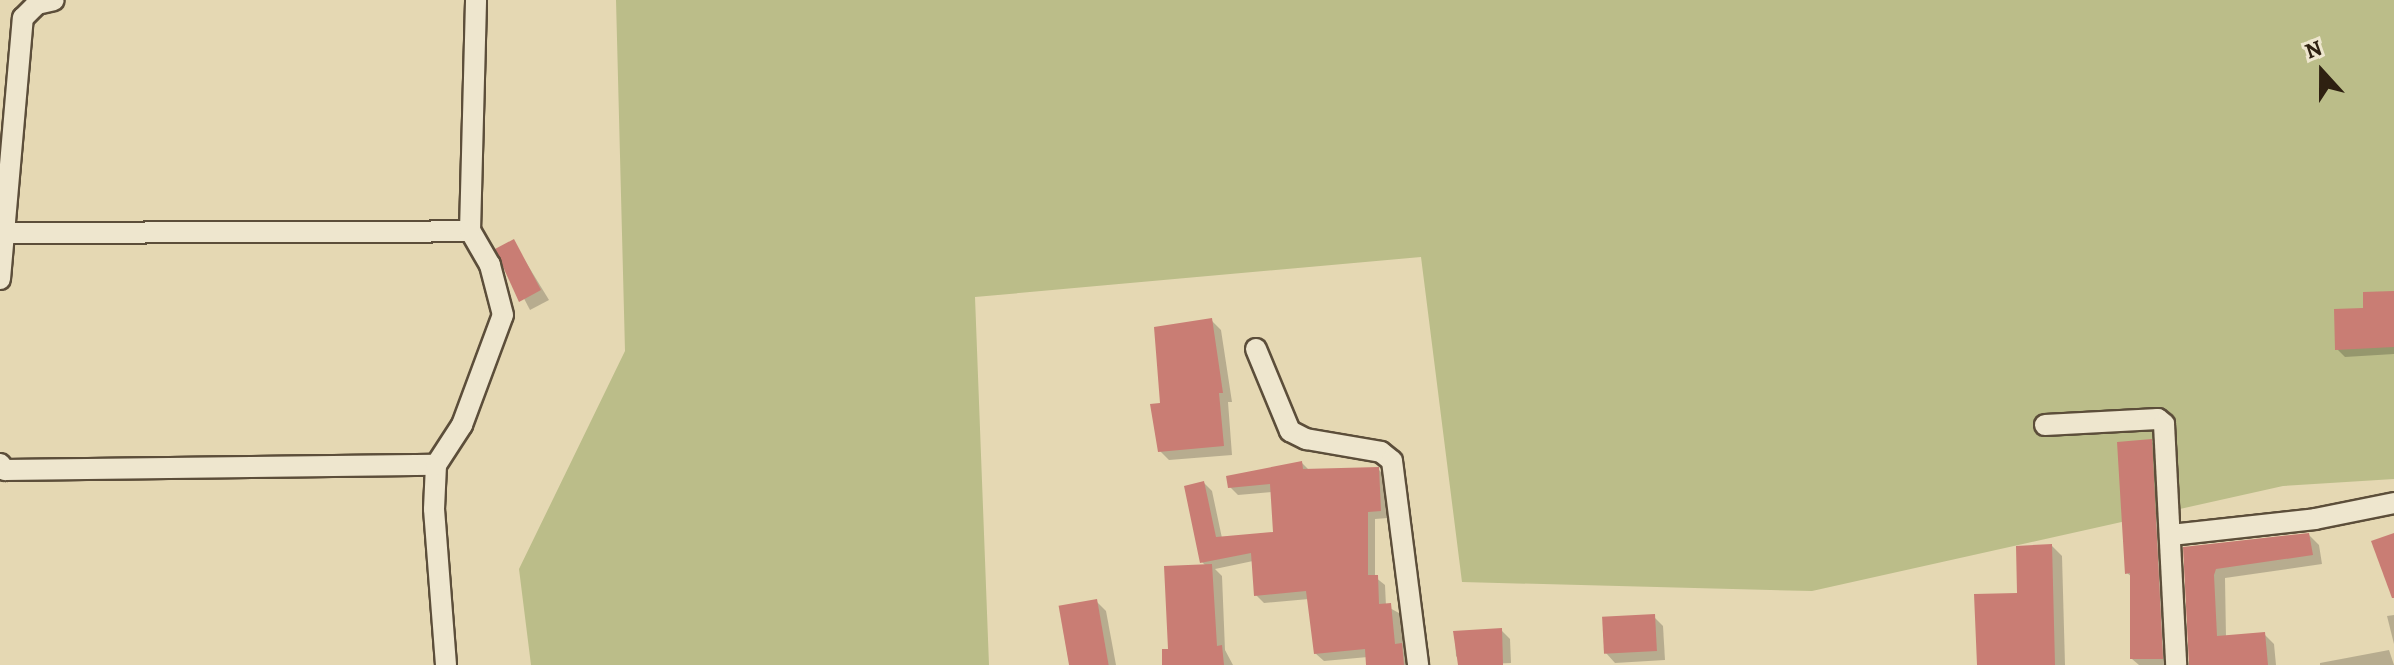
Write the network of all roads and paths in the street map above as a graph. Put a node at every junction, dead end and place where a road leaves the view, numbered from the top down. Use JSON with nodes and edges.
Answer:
{"nodes":[{"id":1,"x":54,"y":0,"type":"edge"},
{"id":2,"x":476,"y":0,"type":"edge"},
{"id":3,"x":470,"y":231,"type":"junction"},
{"id":4,"x":3,"y":233,"type":"junction"},
{"id":5,"x":0,"y":279,"type":"edge"},
{"id":6,"x":1256,"y":349,"type":"dead end"},
{"id":7,"x":2045,"y":425,"type":"dead end"},
{"id":8,"x":0,"y":464,"type":"edge"},
{"id":9,"x":436,"y":465,"type":"junction"},
{"id":10,"x":2394,"y":503,"type":"edge"},
{"id":11,"x":2171,"y":535,"type":"junction"},
{"id":12,"x":446,"y":665,"type":"edge"},
{"id":13,"x":1418,"y":665,"type":"edge"},
{"id":14,"x":2176,"y":665,"type":"edge"}],
"edges":[{"from":1,"to":4,"type":"street"},
{"from":2,"to":3,"type":"street"},
{"from":3,"to":4,"type":"street"},
{"from":3,"to":9,"type":"street"},
{"from":4,"to":5,"type":"street"},
{"from":6,"to":13,"type":"street"},
{"from":7,"to":11,"type":"street"},
{"from":8,"to":9,"type":"street"},
{"from":9,"to":12,"type":"street"},
{"from":10,"to":11,"type":"street"},
{"from":11,"to":14,"type":"street"}]}
